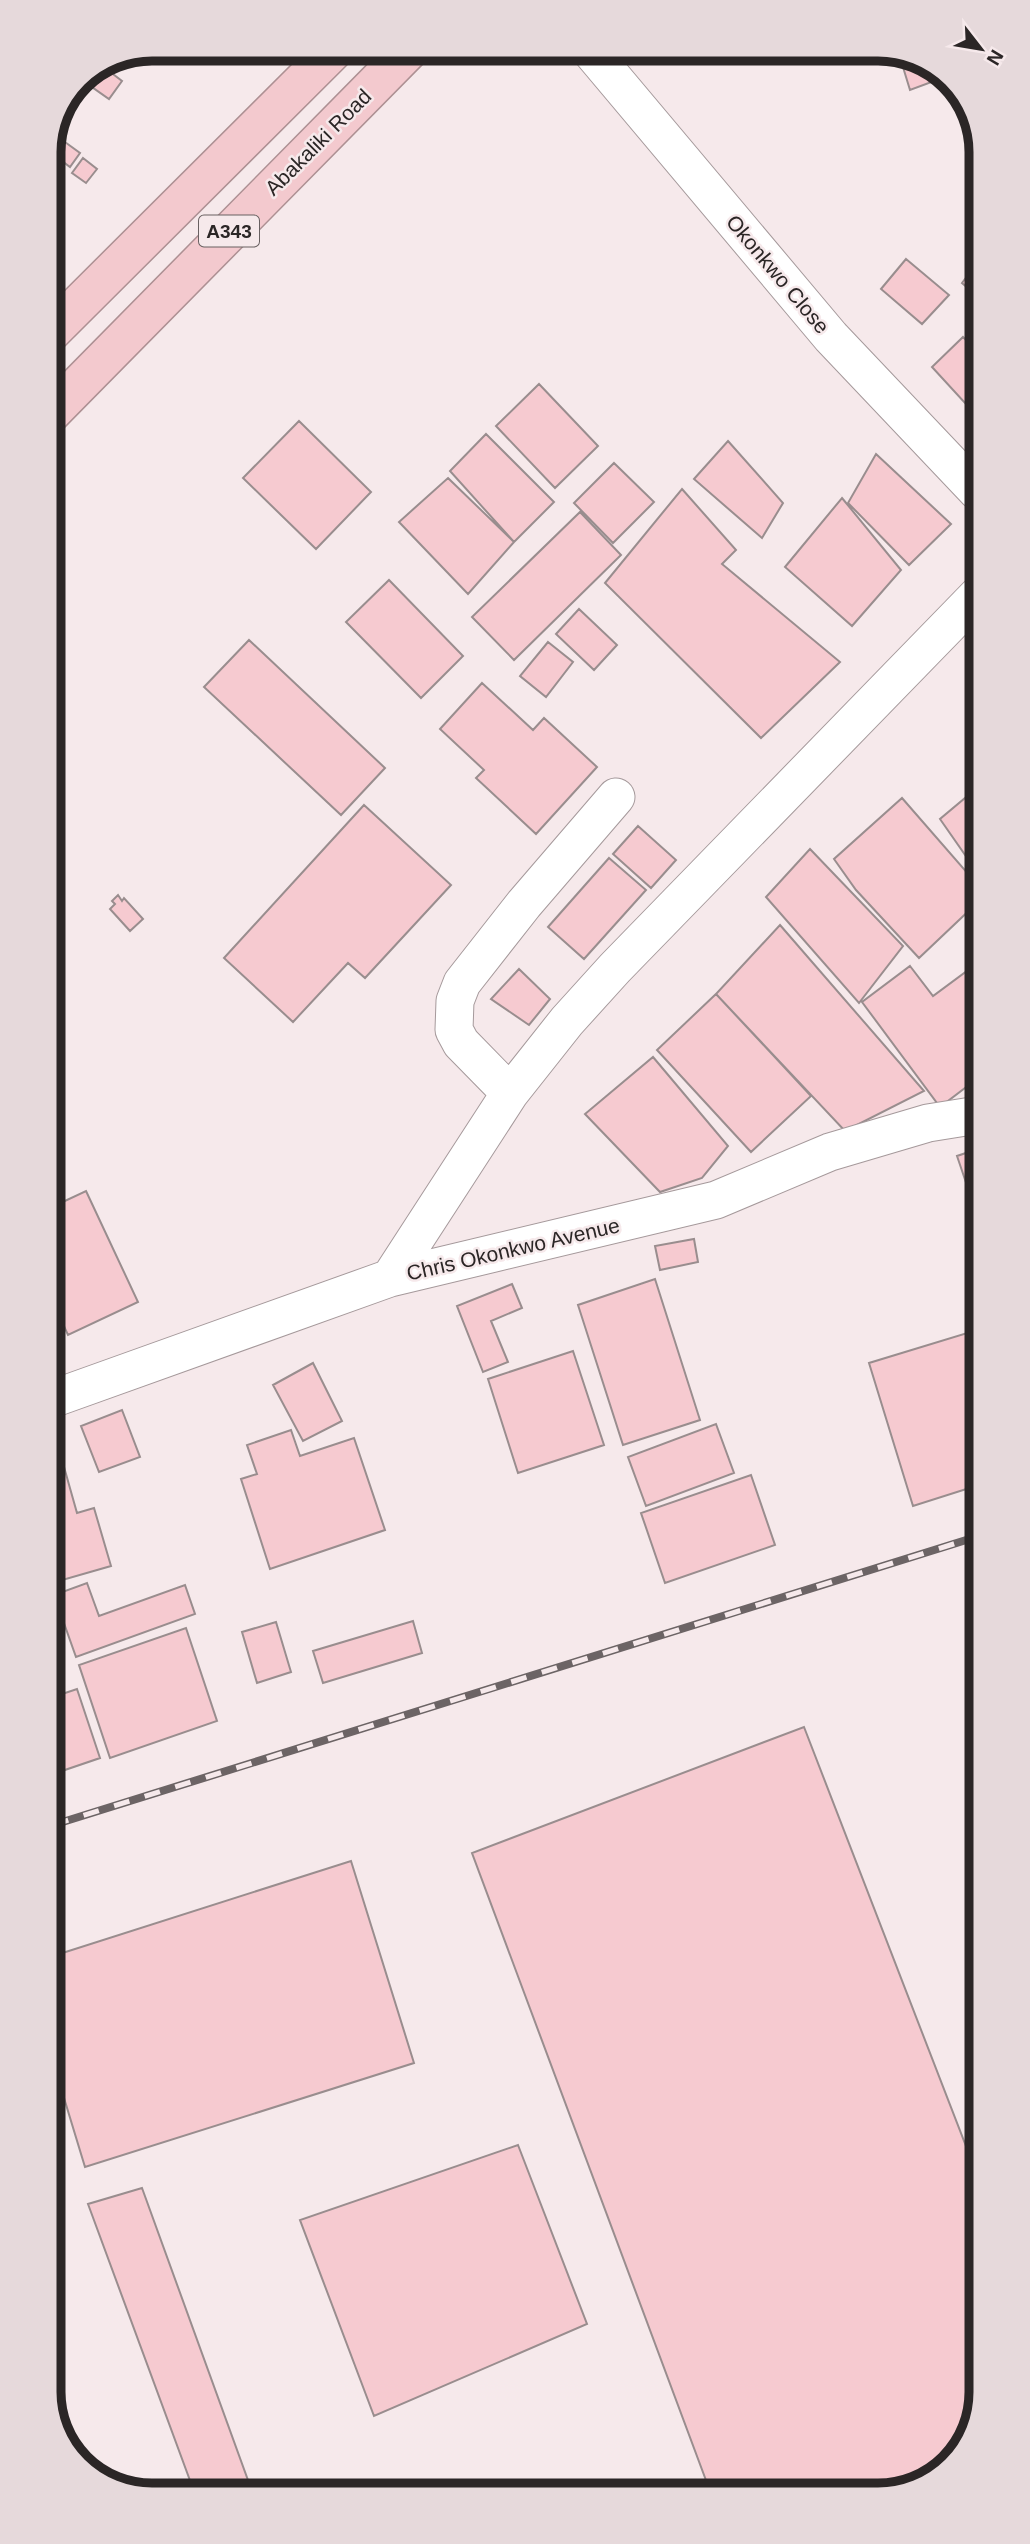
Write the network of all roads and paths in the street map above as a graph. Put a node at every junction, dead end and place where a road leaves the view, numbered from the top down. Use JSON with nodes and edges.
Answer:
{"nodes":[{"id":1,"x":323,"y":61,"type":"edge"},
{"id":2,"x":398,"y":61,"type":"edge"},
{"id":3,"x":599,"y":61,"type":"edge"},
{"id":4,"x":61,"y":321,"type":"edge"},
{"id":5,"x":61,"y":403,"type":"edge"},
{"id":6,"x":969,"y":484,"type":"edge"},
{"id":7,"x":969,"y":604,"type":"edge"},
{"id":8,"x":616,"y":797,"type":"dead end"},
{"id":9,"x":510,"y":1093,"type":"junction"},
{"id":10,"x":969,"y":1118,"type":"edge"},
{"id":11,"x":390,"y":1278,"type":"junction"},
{"id":12,"x":61,"y":1396,"type":"edge"}],
"edges":[{"from":1,"to":4,"type":"highway","number":"A343"},
{"from":2,"to":5,"type":"highway","name":"Abakaliki Road","number":"A343"},
{"from":3,"to":6,"type":"street","name":"Okonkwo Close"},
{"from":7,"to":9,"type":"street"},
{"from":8,"to":9,"type":"street"},
{"from":9,"to":11,"type":"street"},
{"from":10,"to":11,"type":"street","name":"Chris Okonkwo Avenue"},
{"from":11,"to":12,"type":"street","name":"Chris Okonkwo Avenue"}]}
